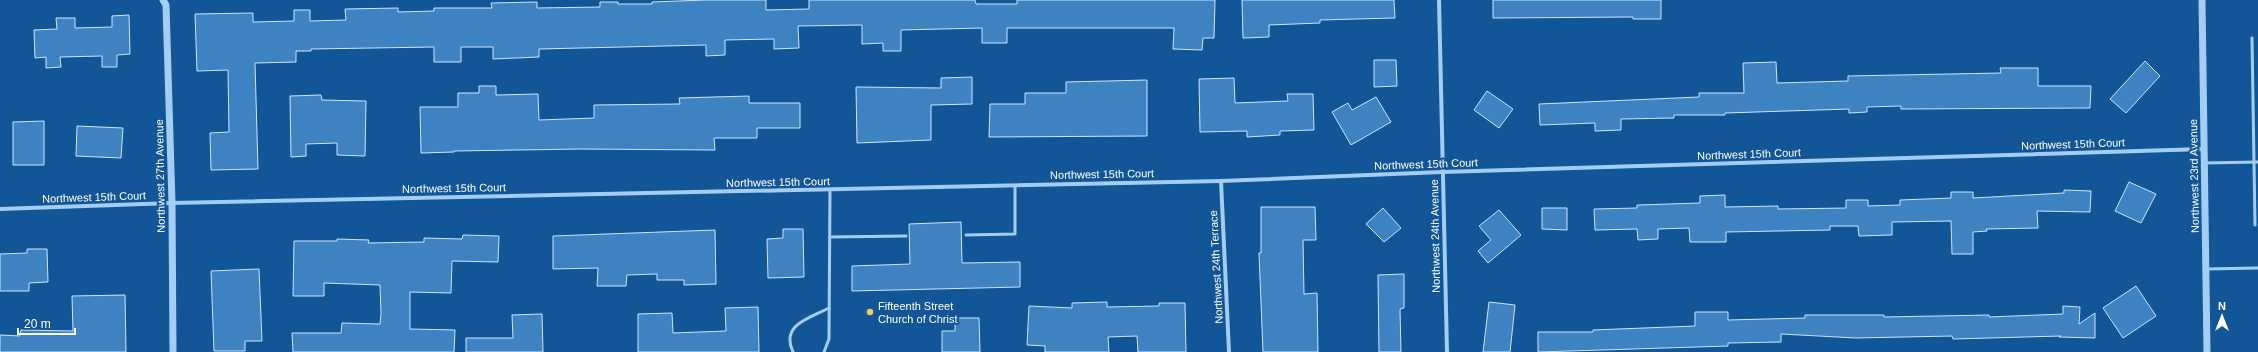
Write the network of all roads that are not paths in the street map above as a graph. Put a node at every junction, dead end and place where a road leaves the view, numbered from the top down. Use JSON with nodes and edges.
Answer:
{"nodes":[{"id":1,"x":163,"y":0,"type":"edge"},
{"id":2,"x":1440,"y":0,"type":"edge"},
{"id":3,"x":2202,"y":0,"type":"edge"},
{"id":4,"x":2252,"y":38,"type":"dead end"},
{"id":5,"x":2204,"y":149,"type":"junction"},
{"id":6,"x":2256,"y":162,"type":"edge"},
{"id":7,"x":2204,"y":163,"type":"junction"},
{"id":8,"x":1442,"y":172,"type":"junction"},
{"id":9,"x":1221,"y":181,"type":"junction"},
{"id":10,"x":1015,"y":185,"type":"junction"},
{"id":11,"x":830,"y":189,"type":"junction"},
{"id":12,"x":172,"y":203,"type":"junction"},
{"id":13,"x":0,"y":209,"type":"edge"},
{"id":14,"x":2255,"y":225,"type":"dead end"},
{"id":15,"x":966,"y":235,"type":"dead end"},
{"id":16,"x":906,"y":236,"type":"dead end"},
{"id":17,"x":830,"y":237,"type":"junction"},
{"id":18,"x":2258,"y":268,"type":"edge"},
{"id":19,"x":2206,"y":269,"type":"junction"},
{"id":20,"x":829,"y":308,"type":"junction"},
{"id":21,"x":173,"y":352,"type":"edge"},
{"id":22,"x":793,"y":352,"type":"edge"},
{"id":23,"x":824,"y":352,"type":"edge"},
{"id":24,"x":1229,"y":352,"type":"edge"},
{"id":25,"x":1447,"y":352,"type":"edge"},
{"id":26,"x":2207,"y":352,"type":"edge"}],
"edges":[{"from":1,"to":12,"type":"street","name":"Northwest 27th Avenue"},
{"from":2,"to":8,"type":"street","name":"Northwest 24th Avenue"},
{"from":3,"to":5,"type":"street","name":"Northwest 23rd Avenue"},
{"from":4,"to":6,"type":"lane"},
{"from":5,"to":7,"type":"street","name":"Northwest 23rd Avenue"},
{"from":5,"to":8,"type":"street","name":"Northwest 15th Court"},
{"from":6,"to":7,"type":"lane"},
{"from":6,"to":14,"type":"lane"},
{"from":7,"to":19,"type":"street","name":"Northwest 23rd Avenue"},
{"from":8,"to":9,"type":"street","name":"Northwest 15th Court"},
{"from":8,"to":25,"type":"street","name":"Northwest 24th Avenue"},
{"from":9,"to":10,"type":"street","name":"Northwest 15th Court"},
{"from":9,"to":24,"type":"street","name":"Northwest 24th Terrace"},
{"from":10,"to":11,"type":"street","name":"Northwest 15th Court"},
{"from":10,"to":15,"type":"lane"},
{"from":11,"to":12,"type":"street","name":"Northwest 15th Court"},
{"from":11,"to":17,"type":"lane"},
{"from":12,"to":13,"type":"street","name":"Northwest 15th Court"},
{"from":12,"to":21,"type":"street","name":"Northwest 27th Avenue"},
{"from":16,"to":17,"type":"lane"},
{"from":17,"to":20,"type":"lane"},
{"from":18,"to":19,"type":"lane"},
{"from":19,"to":26,"type":"street","name":"Northwest 23rd Avenue"},
{"from":20,"to":22,"type":"lane"},
{"from":20,"to":23,"type":"lane"}]}
